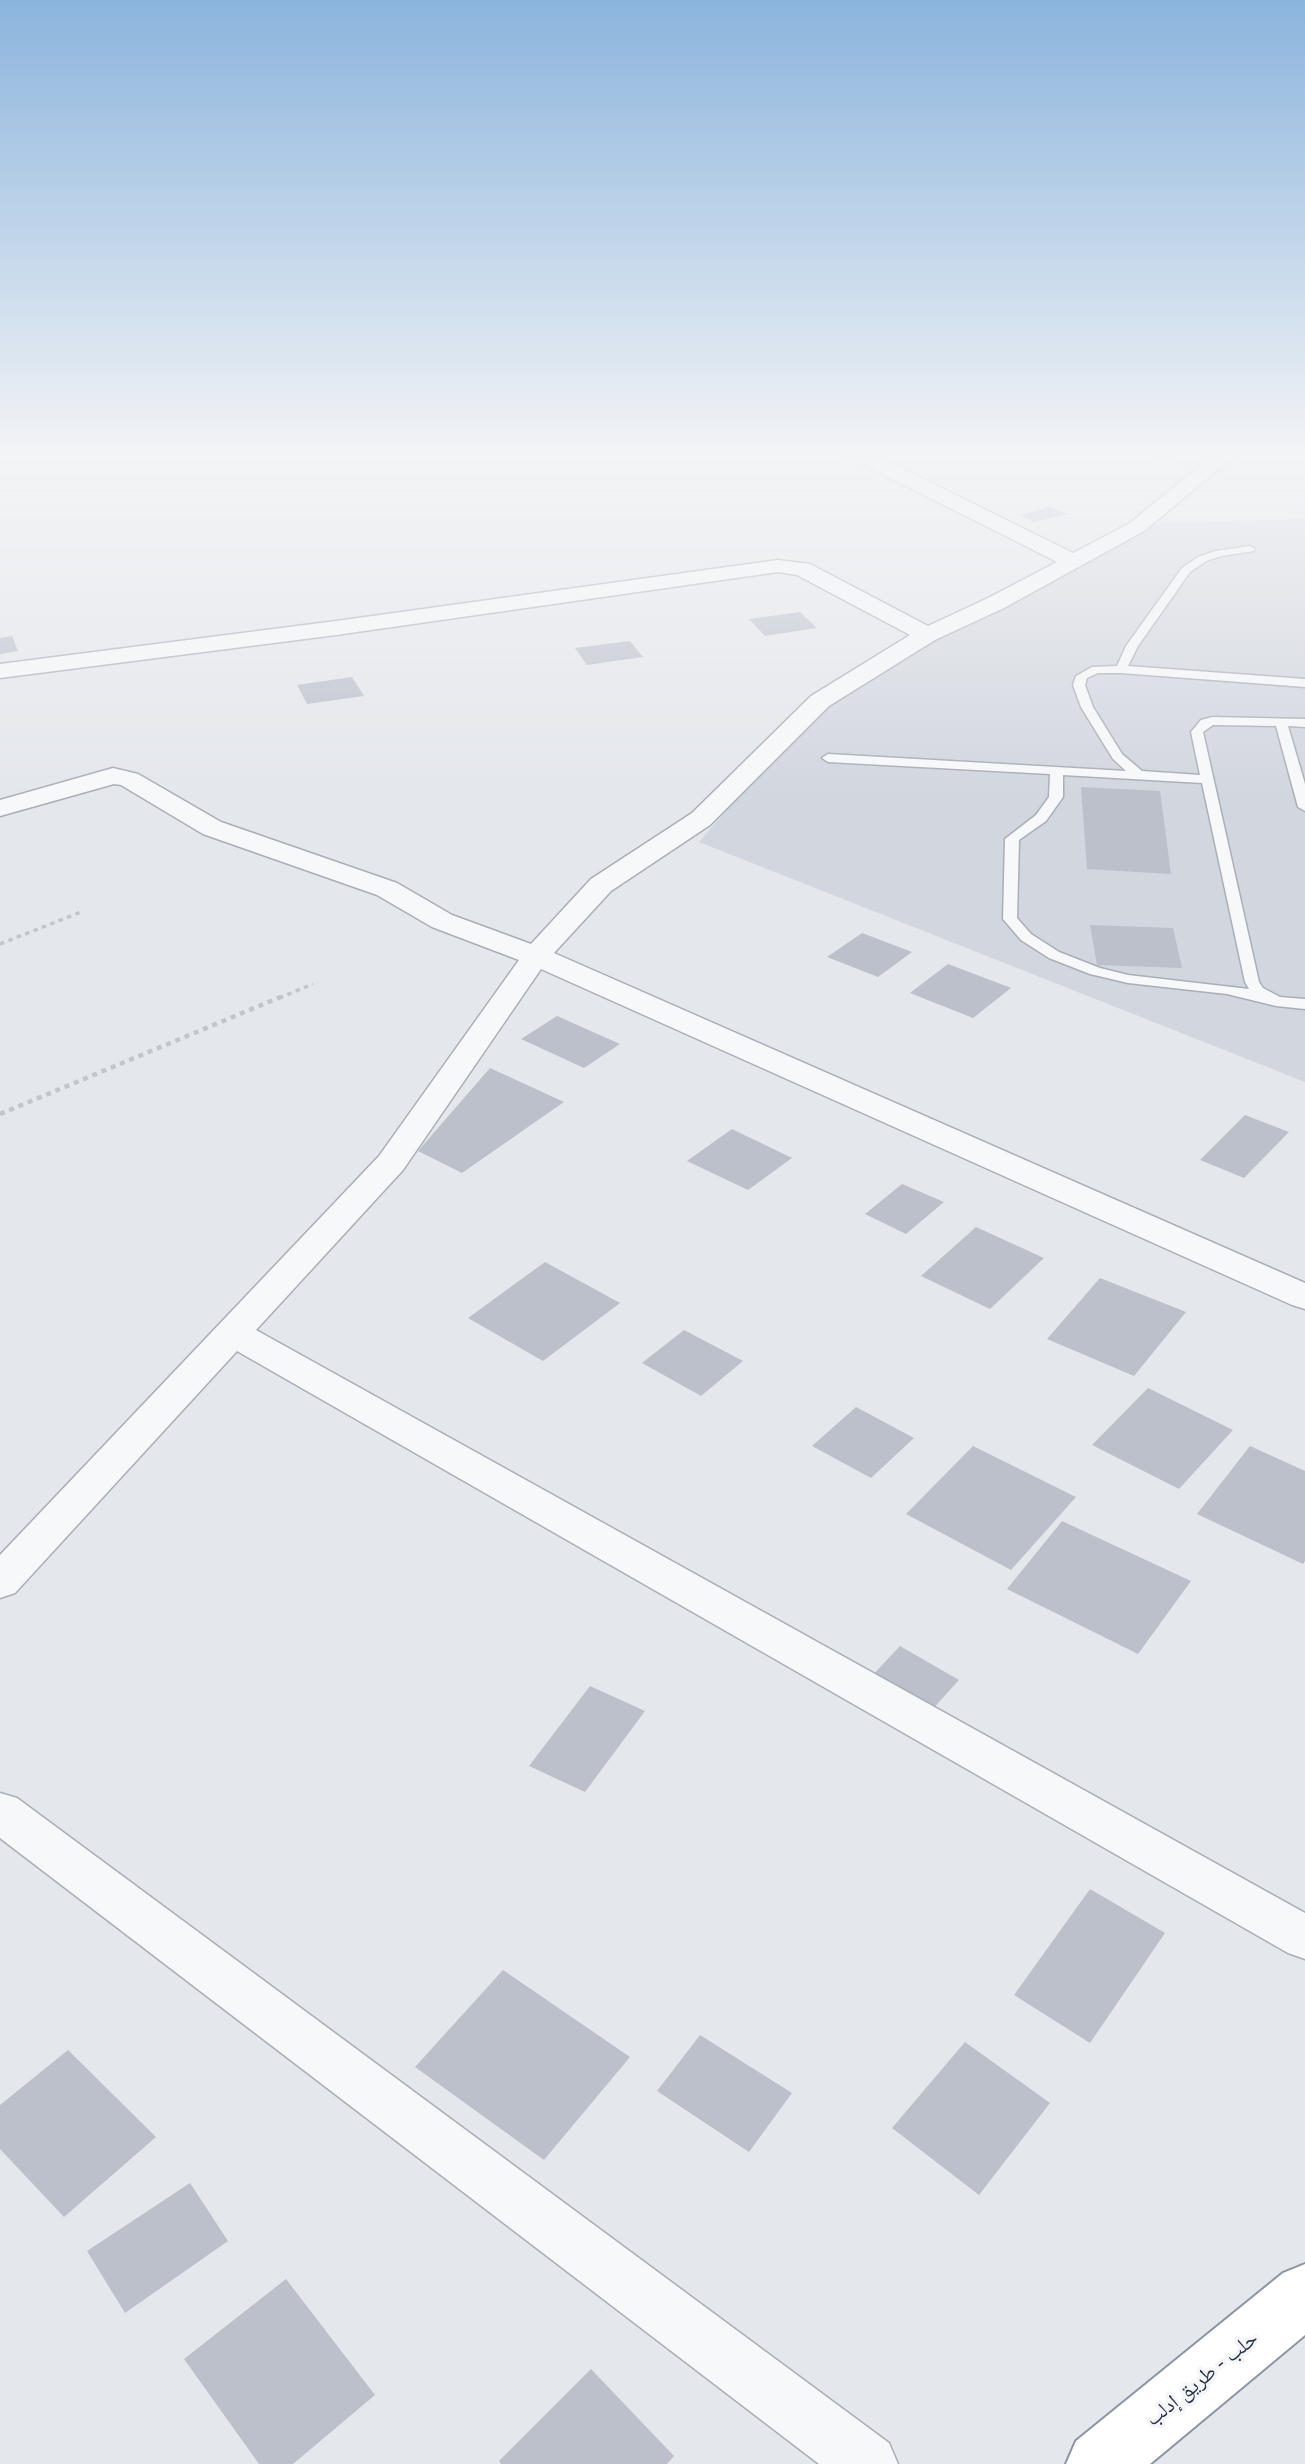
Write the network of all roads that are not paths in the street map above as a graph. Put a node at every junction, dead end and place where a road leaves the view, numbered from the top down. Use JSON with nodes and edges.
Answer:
{"nodes":[{"id":1,"x":1063,"y":566,"type":"edge"},
{"id":2,"x":1192,"y":566,"type":"edge"},
{"id":3,"x":927,"y":635,"type":"junction"},
{"id":4,"x":1121,"y":669,"type":"junction"},
{"id":5,"x":0,"y":671,"type":"edge"},
{"id":6,"x":1305,"y":683,"type":"edge"},
{"id":7,"x":1281,"y":722,"type":"junction"},
{"id":8,"x":1305,"y":723,"type":"edge"},
{"id":9,"x":828,"y":758,"type":"dead end"},
{"id":10,"x":1057,"y":771,"type":"junction"},
{"id":11,"x":1138,"y":775,"type":"junction"},
{"id":12,"x":1208,"y":779,"type":"junction"},
{"id":13,"x":1305,"y":807,"type":"edge"},
{"id":14,"x":0,"y":808,"type":"edge"},
{"id":15,"x":536,"y":956,"type":"junction"},
{"id":16,"x":1266,"y":996,"type":"junction"},
{"id":17,"x":1305,"y":1004,"type":"edge"},
{"id":18,"x":1305,"y":1297,"type":"edge"},
{"id":19,"x":233,"y":1333,"type":"junction"},
{"id":20,"x":0,"y":1582,"type":"edge"},
{"id":21,"x":0,"y":1812,"type":"edge"},
{"id":22,"x":1305,"y":1938,"type":"edge"},
{"id":23,"x":1305,"y":2295,"type":"edge"},
{"id":24,"x":868,"y":2464,"type":"edge"},
{"id":25,"x":1099,"y":2464,"type":"edge"}],
"edges":[{"from":1,"to":3,"type":"street"},
{"from":2,"to":4,"type":"lane"},
{"from":3,"to":5,"type":"street"},
{"from":3,"to":15,"type":"street"},
{"from":4,"to":6,"type":"lane"},
{"from":4,"to":11,"type":"lane"},
{"from":7,"to":8,"type":"lane"},
{"from":7,"to":12,"type":"lane"},
{"from":7,"to":13,"type":"lane"},
{"from":9,"to":10,"type":"lane"},
{"from":10,"to":11,"type":"lane"},
{"from":10,"to":16,"type":"lane"},
{"from":11,"to":12,"type":"lane"},
{"from":12,"to":16,"type":"lane"},
{"from":14,"to":15,"type":"street"},
{"from":15,"to":18,"type":"street"},
{"from":15,"to":19,"type":"street"},
{"from":16,"to":17,"type":"lane"},
{"from":19,"to":20,"type":"street"},
{"from":19,"to":22,"type":"street"},
{"from":21,"to":24,"type":"street"},
{"from":23,"to":25,"type":"highway","name":"حلب - طريق إدلب"}]}
